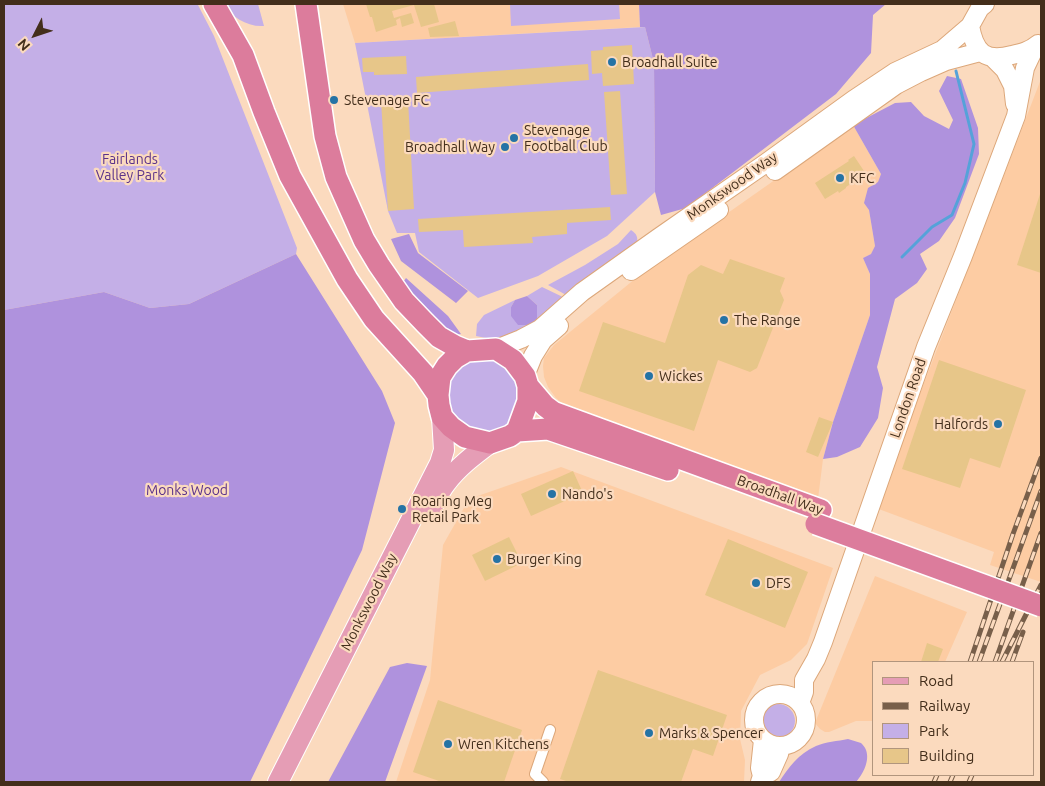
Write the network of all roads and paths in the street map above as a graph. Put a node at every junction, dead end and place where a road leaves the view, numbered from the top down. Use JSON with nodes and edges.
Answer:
{"nodes":[{"id":1,"x":214,"y":4,"type":"edge"},
{"id":2,"x":306,"y":4,"type":"edge"},
{"id":3,"x":985,"y":4,"type":"edge"},
{"id":4,"x":970,"y":26,"type":"junction"},
{"id":5,"x":1038,"y":44,"type":"edge"},
{"id":6,"x":987,"y":55,"type":"junction"},
{"id":7,"x":1016,"y":116,"type":"junction"},
{"id":8,"x":496,"y":350,"type":"junction"},
{"id":9,"x":467,"y":351,"type":"junction"},
{"id":10,"x":527,"y":381,"type":"junction"},
{"id":11,"x":438,"y":395,"type":"junction"},
{"id":12,"x":442,"y":417,"type":"junction"},
{"id":13,"x":517,"y":431,"type":"junction"},
{"id":14,"x":490,"y":443,"type":"junction"},
{"id":15,"x":819,"y":517,"type":"junction"},
{"id":16,"x":1041,"y":591,"type":"edge"},
{"id":17,"x":1041,"y":606,"type":"edge"},
{"id":18,"x":804,"y":680,"type":"junction"},
{"id":19,"x":780,"y":695,"type":"junction"},
{"id":20,"x":800,"y":704,"type":"junction"},
{"id":21,"x":550,"y":730,"type":"dead end"},
{"id":22,"x":763,"y":740,"type":"junction"},
{"id":23,"x":781,"y":746,"type":"junction"},
{"id":24,"x":761,"y":779,"type":"edge"},
{"id":25,"x":278,"y":782,"type":"edge"},
{"id":26,"x":293,"y":782,"type":"edge"},
{"id":27,"x":543,"y":782,"type":"edge"}],
"edges":[{"from":1,"to":11,"type":"highway"},
{"from":2,"to":9,"type":"highway"},
{"from":3,"to":4,"type":"main road","name":"Monkswood Way"},
{"from":4,"to":6,"type":"main road","name":"London Road"},
{"from":4,"to":8,"type":"main road","name":"Monkswood Way"},
{"from":5,"to":6,"type":"main road","name":"Monkswood Way"},
{"from":5,"to":7,"type":"main road","name":"London Road"},
{"from":6,"to":7,"type":"main road","name":"London Road"},
{"from":6,"to":10,"type":"main road","name":"Monkswood Way"},
{"from":7,"to":18,"type":"main road","name":"London Road"},
{"from":8,"to":9,"type":"highway"},
{"from":8,"to":10,"type":"highway"},
{"from":9,"to":11,"type":"highway"},
{"from":10,"to":13,"type":"highway"},
{"from":10,"to":15,"type":"highway","name":"Broadhall Way"},
{"from":11,"to":12,"type":"highway"},
{"from":12,"to":14,"type":"highway"},
{"from":12,"to":25,"type":"main road","name":"Monkswood Way"},
{"from":13,"to":14,"type":"highway"},
{"from":13,"to":15,"type":"highway","name":"Broadhall Way"},
{"from":14,"to":26,"type":"main road","name":"Monkswood Way"},
{"from":15,"to":16,"type":"highway","name":"Broadhall Way"},
{"from":15,"to":17,"type":"highway","name":"Broadhall Way","bridge":true},
{"from":18,"to":19,"type":"main road","name":"London Road"},
{"from":18,"to":20,"type":"main road","name":"London Road"},
{"from":19,"to":20,"type":"main road"},
{"from":19,"to":22,"type":"main road"},
{"from":20,"to":23,"type":"main road"},
{"from":21,"to":27,"type":"street"},
{"from":22,"to":23,"type":"main road"},
{"from":22,"to":24,"type":"main road"},
{"from":23,"to":24,"type":"main road"}]}
